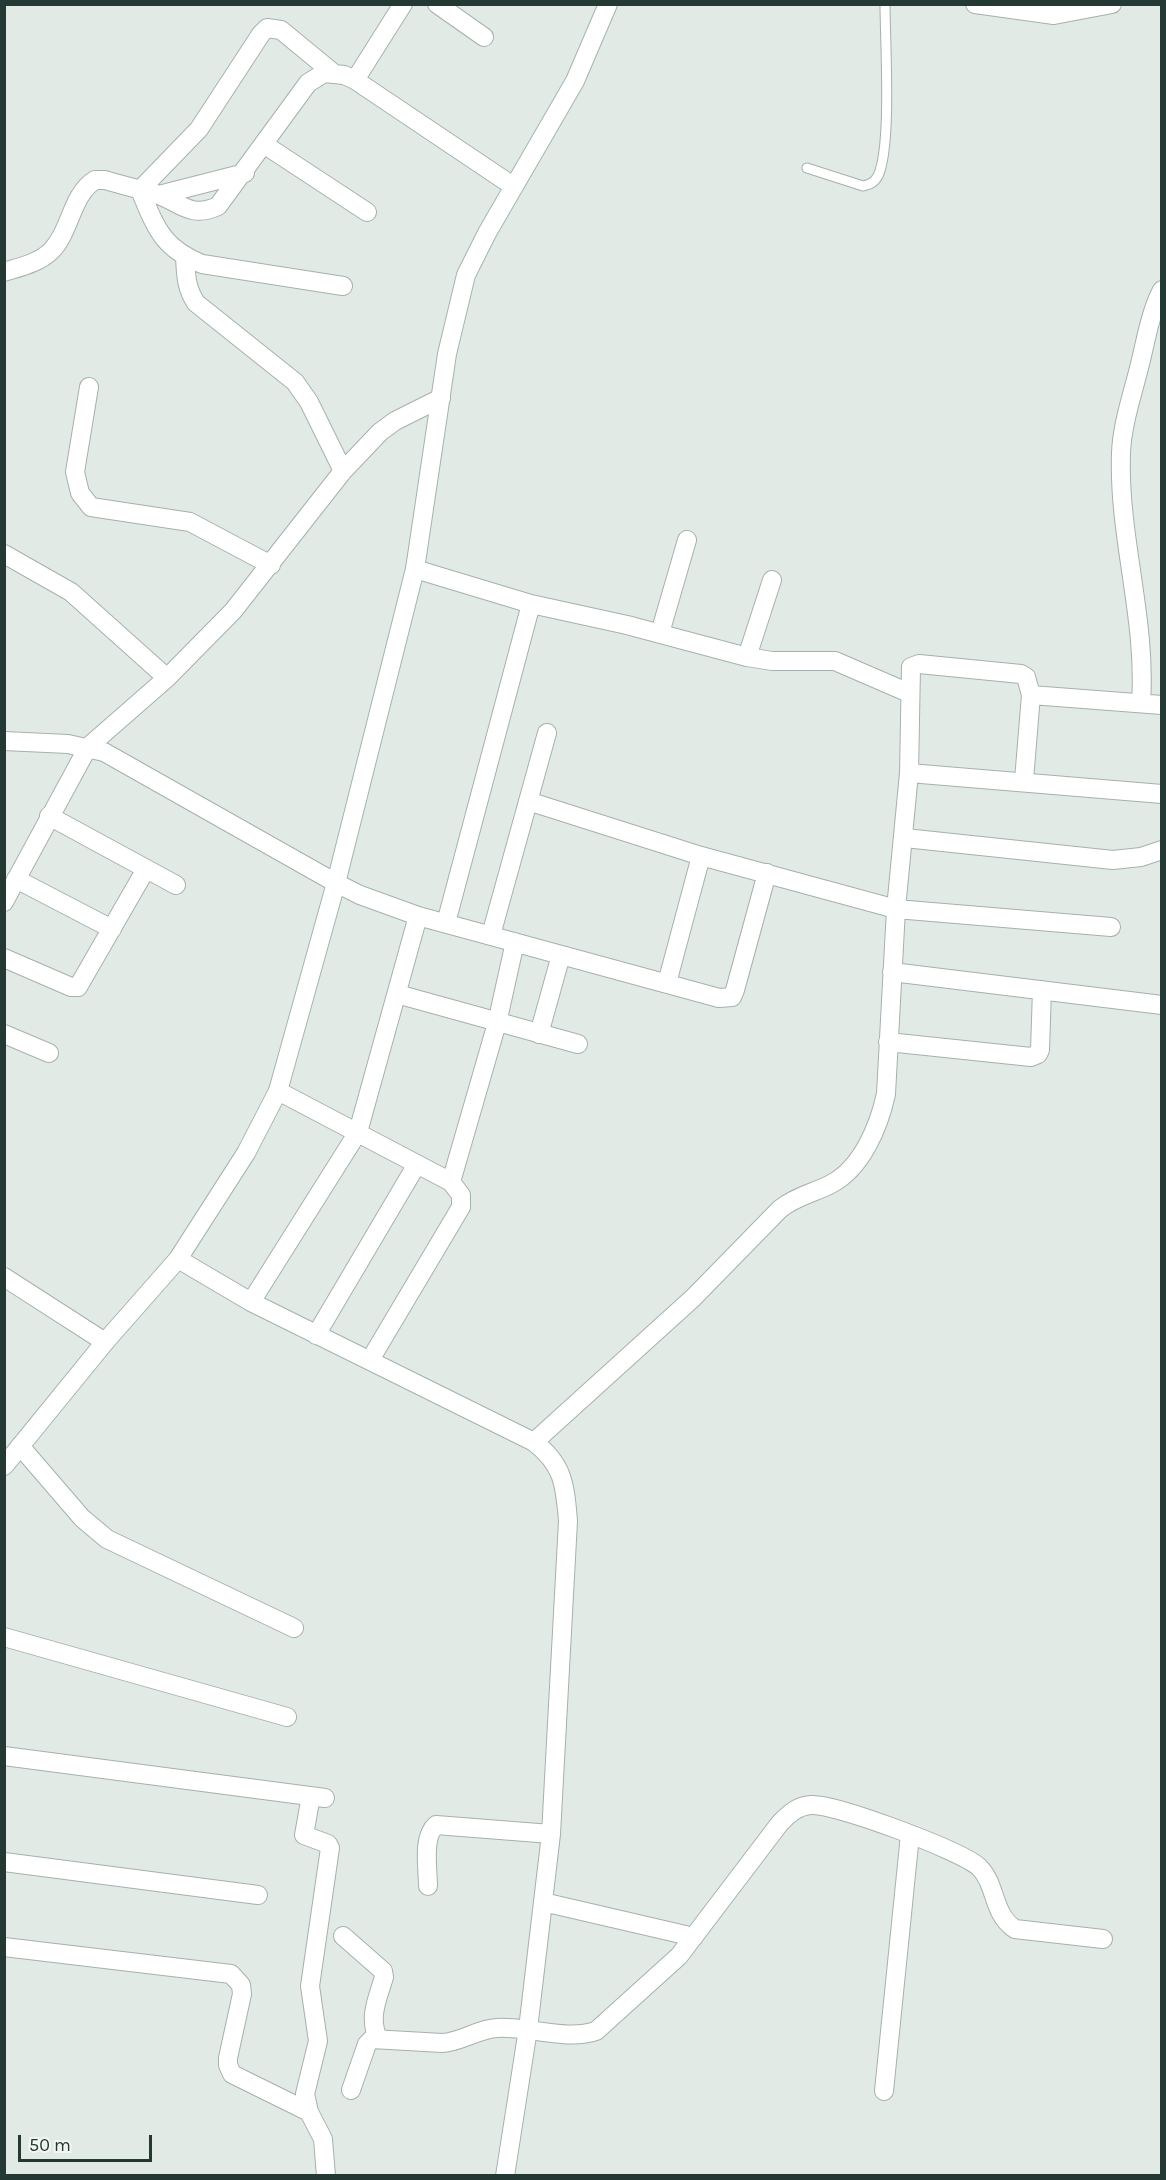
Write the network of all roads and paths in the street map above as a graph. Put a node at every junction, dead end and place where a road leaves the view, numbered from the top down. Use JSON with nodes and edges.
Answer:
{"nodes":[{"id":1,"x":403,"y":4,"type":"edge"},
{"id":2,"x":437,"y":4,"type":"edge"},
{"id":3,"x":608,"y":4,"type":"edge"},
{"id":4,"x":885,"y":4,"type":"edge"},
{"id":5,"x":975,"y":4,"type":"edge"},
{"id":6,"x":1112,"y":4,"type":"edge"},
{"id":7,"x":484,"y":37,"type":"dead end"},
{"id":8,"x":332,"y":72,"type":"junction"},
{"id":9,"x":355,"y":80,"type":"junction"},
{"id":10,"x":265,"y":145,"type":"junction"},
{"id":11,"x":807,"y":168,"type":"dead end"},
{"id":12,"x":245,"y":172,"type":"junction"},
{"id":13,"x":513,"y":186,"type":"junction"},
{"id":14,"x":140,"y":190,"type":"junction"},
{"id":15,"x":159,"y":195,"type":"junction"},
{"id":16,"x":367,"y":212,"type":"dead end"},
{"id":17,"x":185,"y":257,"type":"junction"},
{"id":18,"x":4,"y":272,"type":"edge"},
{"id":19,"x":343,"y":286,"type":"dead end"},
{"id":20,"x":1161,"y":290,"type":"edge"},
{"id":21,"x":89,"y":387,"type":"dead end"},
{"id":22,"x":441,"y":398,"type":"junction"},
{"id":23,"x":343,"y":471,"type":"junction"},
{"id":24,"x":687,"y":540,"type":"dead end"},
{"id":25,"x":4,"y":554,"type":"edge"},
{"id":26,"x":271,"y":565,"type":"junction"},
{"id":27,"x":415,"y":569,"type":"junction"},
{"id":28,"x":772,"y":579,"type":"dead end"},
{"id":29,"x":531,"y":604,"type":"junction"},
{"id":30,"x":660,"y":633,"type":"junction"},
{"id":31,"x":747,"y":657,"type":"junction"},
{"id":32,"x":167,"y":678,"type":"junction"},
{"id":33,"x":909,"y":693,"type":"junction"},
{"id":34,"x":1031,"y":695,"type":"junction"},
{"id":35,"x":1140,"y":703,"type":"junction"},
{"id":36,"x":1161,"y":705,"type":"edge"},
{"id":37,"x":547,"y":733,"type":"dead end"},
{"id":38,"x":6,"y":745,"type":"edge"},
{"id":39,"x":88,"y":747,"type":"junction"},
{"id":40,"x":909,"y":773,"type":"junction"},
{"id":41,"x":1024,"y":780,"type":"junction"},
{"id":42,"x":1161,"y":794,"type":"edge"},
{"id":43,"x":528,"y":801,"type":"junction"},
{"id":44,"x":49,"y":816,"type":"junction"},
{"id":45,"x":905,"y":838,"type":"junction"},
{"id":46,"x":1161,"y":850,"type":"edge"},
{"id":47,"x":701,"y":856,"type":"junction"},
{"id":48,"x":146,"y":868,"type":"junction"},
{"id":49,"x":767,"y":873,"type":"junction"},
{"id":50,"x":16,"y":879,"type":"junction"},
{"id":51,"x":336,"y":883,"type":"junction"},
{"id":52,"x":176,"y":885,"type":"dead end"},
{"id":53,"x":4,"y":902,"type":"edge"},
{"id":54,"x":896,"y":909,"type":"junction"},
{"id":55,"x":418,"y":916,"type":"junction"},
{"id":56,"x":446,"y":923,"type":"junction"},
{"id":57,"x":1111,"y":927,"type":"dead end"},
{"id":58,"x":112,"y":929,"type":"junction"},
{"id":59,"x":491,"y":936,"type":"junction"},
{"id":60,"x":515,"y":942,"type":"junction"},
{"id":61,"x":561,"y":955,"type":"junction"},
{"id":62,"x":4,"y":958,"type":"edge"},
{"id":63,"x":892,"y":972,"type":"junction"},
{"id":64,"x":667,"y":983,"type":"junction"},
{"id":65,"x":1042,"y":990,"type":"junction"},
{"id":66,"x":397,"y":994,"type":"junction"},
{"id":67,"x":1161,"y":1005,"type":"edge"},
{"id":68,"x":497,"y":1023,"type":"junction"},
{"id":69,"x":539,"y":1034,"type":"junction"},
{"id":70,"x":6,"y":1037,"type":"edge"},
{"id":71,"x":888,"y":1042,"type":"junction"},
{"id":72,"x":578,"y":1044,"type":"dead end"},
{"id":73,"x":49,"y":1053,"type":"dead end"},
{"id":74,"x":278,"y":1091,"type":"junction"},
{"id":75,"x":358,"y":1132,"type":"junction"},
{"id":76,"x":417,"y":1164,"type":"junction"},
{"id":77,"x":451,"y":1182,"type":"junction"},
{"id":78,"x":178,"y":1259,"type":"junction"},
{"id":79,"x":4,"y":1277,"type":"edge"},
{"id":80,"x":251,"y":1302,"type":"junction"},
{"id":81,"x":316,"y":1335,"type":"junction"},
{"id":82,"x":105,"y":1342,"type":"junction"},
{"id":83,"x":370,"y":1360,"type":"junction"},
{"id":84,"x":534,"y":1442,"type":"junction"},
{"id":85,"x":20,"y":1446,"type":"junction"},
{"id":86,"x":4,"y":1466,"type":"edge"},
{"id":87,"x":294,"y":1628,"type":"dead end"},
{"id":88,"x":4,"y":1637,"type":"edge"},
{"id":89,"x":287,"y":1717,"type":"dead end"},
{"id":90,"x":4,"y":1756,"type":"edge"},
{"id":91,"x":551,"y":1834,"type":"junction"},
{"id":92,"x":910,"y":1835,"type":"junction"},
{"id":93,"x":4,"y":1862,"type":"edge"},
{"id":94,"x":428,"y":1886,"type":"dead end"},
{"id":95,"x":258,"y":1895,"type":"dead end"},
{"id":96,"x":543,"y":1902,"type":"junction"},
{"id":97,"x":343,"y":1936,"type":"dead end"},
{"id":98,"x":694,"y":1937,"type":"junction"},
{"id":99,"x":1103,"y":1939,"type":"dead end"},
{"id":100,"x":4,"y":1947,"type":"edge"},
{"id":101,"x":528,"y":2029,"type":"junction"},
{"id":102,"x":378,"y":2038,"type":"junction"},
{"id":103,"x":351,"y":2090,"type":"dead end"},
{"id":104,"x":884,"y":2091,"type":"dead end"},
{"id":105,"x":309,"y":2112,"type":"junction"},
{"id":106,"x":326,"y":2175,"type":"edge"},
{"id":107,"x":505,"y":2175,"type":"edge"}],
"edges":[{"from":1,"to":9,"type":"street"},
{"from":2,"to":7,"type":"street"},
{"from":3,"to":13,"type":"street"},
{"from":4,"to":11,"type":"lane"},
{"from":5,"to":6,"type":"street"},
{"from":8,"to":9,"type":"street"},
{"from":8,"to":10,"type":"street"},
{"from":8,"to":14,"type":"street"},
{"from":9,"to":13,"type":"street"},
{"from":10,"to":12,"type":"street"},
{"from":10,"to":16,"type":"street"},
{"from":12,"to":15,"type":"street"},
{"from":12,"to":15,"type":"street"},
{"from":13,"to":22,"type":"street"},
{"from":14,"to":15,"type":"street"},
{"from":14,"to":17,"type":"street"},
{"from":14,"to":18,"type":"street"},
{"from":17,"to":19,"type":"street"},
{"from":17,"to":23,"type":"street"},
{"from":20,"to":35,"type":"street"},
{"from":21,"to":26,"type":"street"},
{"from":22,"to":23,"type":"street"},
{"from":22,"to":27,"type":"street"},
{"from":23,"to":26,"type":"street"},
{"from":24,"to":30,"type":"street"},
{"from":25,"to":32,"type":"street"},
{"from":26,"to":32,"type":"street"},
{"from":27,"to":29,"type":"street"},
{"from":27,"to":51,"type":"street"},
{"from":28,"to":31,"type":"street"},
{"from":29,"to":30,"type":"street"},
{"from":29,"to":56,"type":"street"},
{"from":30,"to":31,"type":"street"},
{"from":31,"to":33,"type":"street"},
{"from":32,"to":39,"type":"street"},
{"from":33,"to":34,"type":"street"},
{"from":33,"to":40,"type":"street"},
{"from":34,"to":35,"type":"street"},
{"from":34,"to":41,"type":"street"},
{"from":35,"to":36,"type":"street"},
{"from":37,"to":43,"type":"street"},
{"from":38,"to":39,"type":"street"},
{"from":39,"to":44,"type":"street"},
{"from":39,"to":51,"type":"street"},
{"from":40,"to":41,"type":"street"},
{"from":40,"to":45,"type":"street"},
{"from":41,"to":42,"type":"street"},
{"from":43,"to":47,"type":"street"},
{"from":43,"to":59,"type":"street"},
{"from":44,"to":48,"type":"street"},
{"from":44,"to":50,"type":"street"},
{"from":45,"to":46,"type":"street"},
{"from":45,"to":54,"type":"street"},
{"from":47,"to":49,"type":"street"},
{"from":47,"to":64,"type":"street"},
{"from":48,"to":52,"type":"street"},
{"from":48,"to":58,"type":"street"},
{"from":49,"to":54,"type":"street"},
{"from":49,"to":64,"type":"street"},
{"from":50,"to":53,"type":"street"},
{"from":50,"to":58,"type":"street"},
{"from":51,"to":55,"type":"street"},
{"from":51,"to":74,"type":"street"},
{"from":54,"to":57,"type":"street"},
{"from":54,"to":63,"type":"street"},
{"from":55,"to":56,"type":"street"},
{"from":55,"to":66,"type":"street"},
{"from":56,"to":59,"type":"street"},
{"from":58,"to":62,"type":"street"},
{"from":59,"to":60,"type":"street"},
{"from":60,"to":61,"type":"street"},
{"from":60,"to":68,"type":"street"},
{"from":61,"to":64,"type":"street"},
{"from":61,"to":69,"type":"street"},
{"from":63,"to":65,"type":"street"},
{"from":63,"to":71,"type":"street"},
{"from":65,"to":67,"type":"street"},
{"from":65,"to":71,"type":"street"},
{"from":66,"to":68,"type":"street"},
{"from":66,"to":75,"type":"street"},
{"from":68,"to":69,"type":"street"},
{"from":68,"to":77,"type":"street"},
{"from":69,"to":72,"type":"street"},
{"from":70,"to":73,"type":"street"},
{"from":71,"to":84,"type":"street"},
{"from":74,"to":75,"type":"street"},
{"from":74,"to":78,"type":"street"},
{"from":75,"to":76,"type":"street"},
{"from":75,"to":80,"type":"street"},
{"from":76,"to":77,"type":"street"},
{"from":76,"to":81,"type":"street"},
{"from":77,"to":83,"type":"street"},
{"from":78,"to":80,"type":"street"},
{"from":78,"to":82,"type":"street"},
{"from":79,"to":82,"type":"street"},
{"from":80,"to":81,"type":"street"},
{"from":81,"to":83,"type":"street"},
{"from":82,"to":85,"type":"street"},
{"from":83,"to":84,"type":"street"},
{"from":84,"to":91,"type":"street"},
{"from":85,"to":86,"type":"street"},
{"from":85,"to":87,"type":"street"},
{"from":88,"to":89,"type":"street"},
{"from":90,"to":105,"type":"street"},
{"from":91,"to":94,"type":"street"},
{"from":91,"to":96,"type":"street"},
{"from":92,"to":98,"type":"street"},
{"from":92,"to":99,"type":"street"},
{"from":92,"to":104,"type":"street"},
{"from":93,"to":95,"type":"street"},
{"from":96,"to":98,"type":"street"},
{"from":96,"to":101,"type":"street"},
{"from":97,"to":102,"type":"street"},
{"from":98,"to":101,"type":"street"},
{"from":100,"to":105,"type":"street"},
{"from":101,"to":102,"type":"street"},
{"from":101,"to":107,"type":"street"},
{"from":102,"to":103,"type":"street"},
{"from":105,"to":106,"type":"street"}]}
